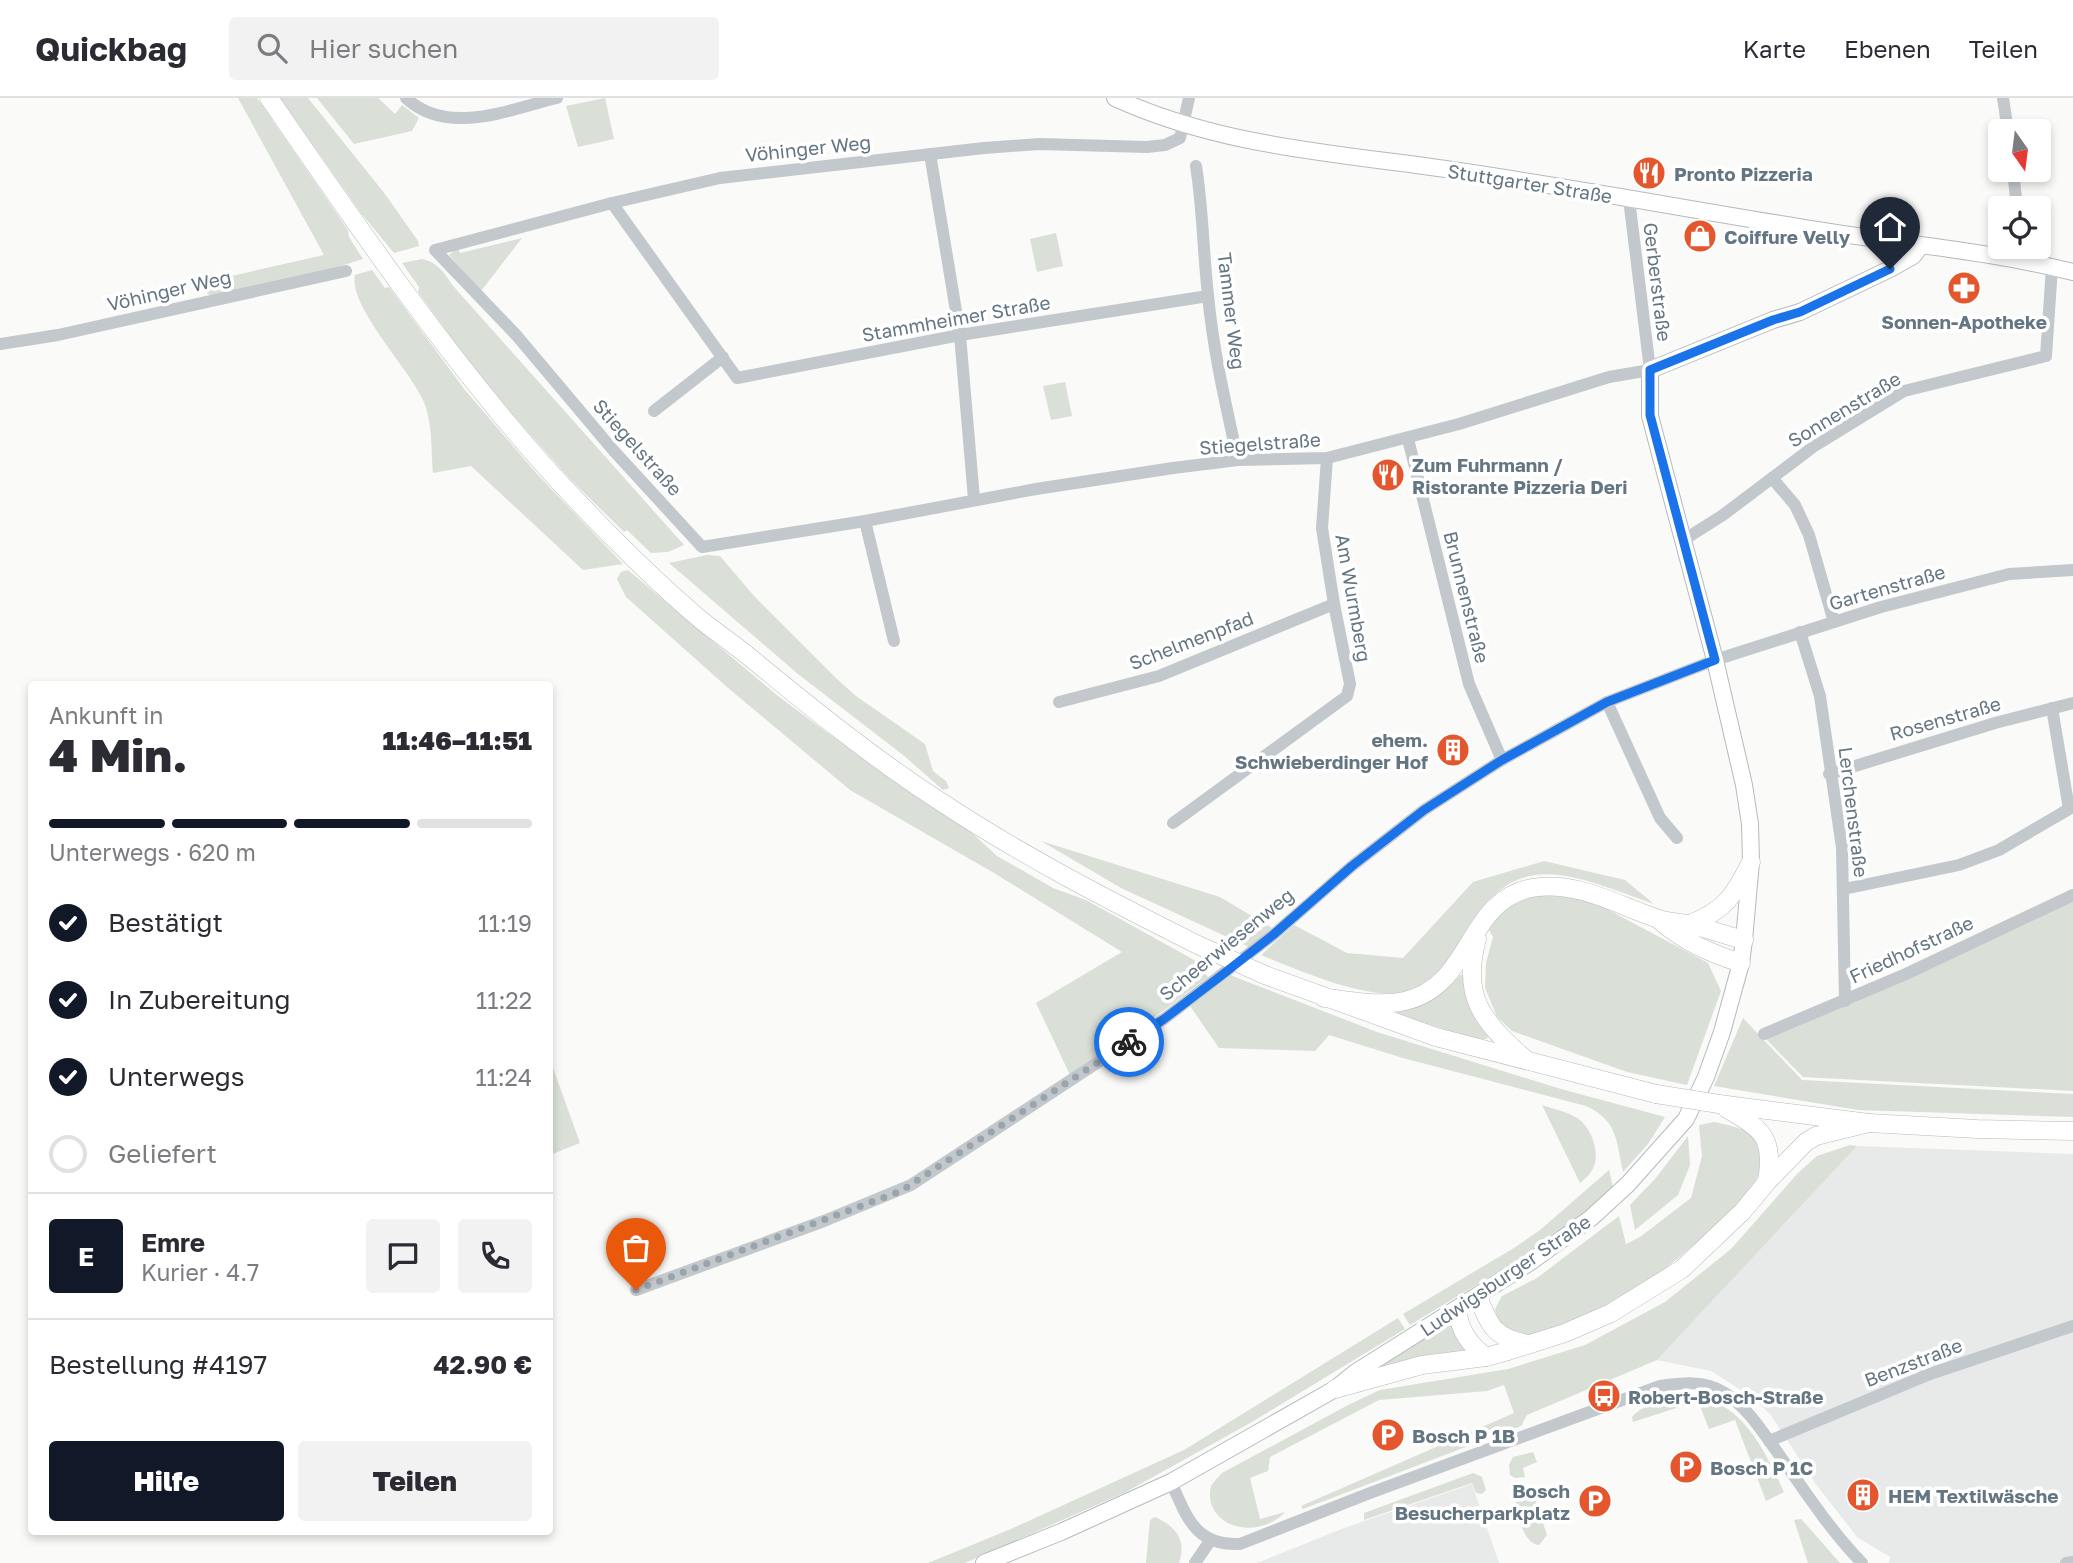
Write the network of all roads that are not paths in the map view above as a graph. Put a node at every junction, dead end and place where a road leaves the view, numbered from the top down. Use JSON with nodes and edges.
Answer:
{"nodes":[{"id":1,"x":270,"y":98,"type":"edge"},
{"id":2,"x":406,"y":98,"type":"edge"},
{"id":3,"x":557,"y":98,"type":"edge"},
{"id":4,"x":1115,"y":98,"type":"edge"},
{"id":5,"x":1189,"y":98,"type":"edge"},
{"id":6,"x":2003,"y":98,"type":"edge"},
{"id":7,"x":2006,"y":119,"type":"edge"},
{"id":8,"x":1182,"y":125,"type":"junction"},
{"id":9,"x":930,"y":154,"type":"junction"},
{"id":10,"x":1196,"y":166,"type":"dead end"},
{"id":11,"x":1629,"y":200,"type":"junction"},
{"id":12,"x":612,"y":202,"type":"junction"},
{"id":13,"x":1920,"y":247,"type":"junction"},
{"id":14,"x":435,"y":250,"type":"joint"},
{"id":15,"x":1988,"y":252,"type":"edge"},
{"id":16,"x":2034,"y":259,"type":"edge"},
{"id":17,"x":2052,"y":267,"type":"junction"},
{"id":18,"x":346,"y":271,"type":"dead end"},
{"id":19,"x":2073,"y":272,"type":"edge"},
{"id":20,"x":1208,"y":296,"type":"junction"},
{"id":21,"x":960,"y":335,"type":"junction"},
{"id":22,"x":0,"y":344,"type":"edge"},
{"id":23,"x":723,"y":357,"type":"junction"},
{"id":24,"x":1650,"y":370,"type":"junction"},
{"id":25,"x":654,"y":411,"type":"dead end"},
{"id":26,"x":1408,"y":439,"type":"junction"},
{"id":27,"x":1327,"y":458,"type":"junction"},
{"id":28,"x":1238,"y":460,"type":"junction"},
{"id":29,"x":1772,"y":478,"type":"junction"},
{"id":30,"x":974,"y":499,"type":"junction"},
{"id":31,"x":864,"y":521,"type":"junction"},
{"id":32,"x":1682,"y":541,"type":"junction"},
{"id":33,"x":2073,"y":570,"type":"edge"},
{"id":34,"x":1334,"y":604,"type":"junction"},
{"id":35,"x":1834,"y":622,"type":"junction"},
{"id":36,"x":1800,"y":632,"type":"junction"},
{"id":37,"x":894,"y":640,"type":"dead end"},
{"id":38,"x":1715,"y":660,"type":"junction"},
{"id":39,"x":1059,"y":702,"type":"dead end"},
{"id":40,"x":1607,"y":702,"type":"junction"},
{"id":41,"x":2073,"y":704,"type":"edge"},
{"id":42,"x":2052,"y":708,"type":"junction"},
{"id":43,"x":1502,"y":760,"type":"junction"},
{"id":44,"x":1829,"y":774,"type":"junction"},
{"id":45,"x":1173,"y":822,"type":"dead end"},
{"id":46,"x":1677,"y":838,"type":"dead end"},
{"id":47,"x":1751,"y":862,"type":"junction"},
{"id":48,"x":1844,"y":889,"type":"junction"},
{"id":49,"x":2073,"y":895,"type":"edge"},
{"id":50,"x":1658,"y":919,"type":"junction"},
{"id":51,"x":1481,"y":925,"type":"junction"},
{"id":52,"x":1690,"y":925,"type":"junction"},
{"id":53,"x":1744,"y":940,"type":"junction"},
{"id":54,"x":1741,"y":963,"type":"junction"},
{"id":55,"x":1324,"y":998,"type":"junction"},
{"id":56,"x":1845,"y":1001,"type":"junction"},
{"id":57,"x":1764,"y":1034,"type":"dead end"},
{"id":58,"x":1527,"y":1061,"type":"junction"},
{"id":59,"x":1719,"y":1104,"type":"junction"},
{"id":60,"x":1869,"y":1123,"type":"junction"},
{"id":61,"x":2073,"y":1131,"type":"edge"},
{"id":62,"x":1767,"y":1182,"type":"junction"},
{"id":63,"x":636,"y":1290,"type":"dead end"},
{"id":64,"x":1478,"y":1297,"type":"junction"},
{"id":65,"x":1457,"y":1310,"type":"junction"},
{"id":66,"x":2073,"y":1326,"type":"edge"},
{"id":67,"x":1528,"y":1344,"type":"junction"},
{"id":68,"x":1486,"y":1357,"type":"junction"},
{"id":69,"x":1335,"y":1389,"type":"junction"},
{"id":70,"x":1769,"y":1441,"type":"junction"},
{"id":71,"x":1171,"y":1482,"type":"junction"},
{"id":72,"x":1210,"y":1541,"type":"junction"},
{"id":73,"x":2073,"y":1562,"type":"edge"},
{"id":74,"x":984,"y":1563,"type":"edge"},
{"id":75,"x":1195,"y":1563,"type":"edge"},
{"id":76,"x":1862,"y":1563,"type":"edge"},
{"id":77,"x":2066,"y":1563,"type":"edge"}],
"edges":[{"from":1,"to":55,"type":"main road","bridge":true},
{"from":2,"to":3,"type":"street"},
{"from":4,"to":8,"type":"street","name":"Stuttgarter Straße"},
{"from":5,"to":8,"type":"street"},
{"from":6,"to":7,"type":"street"},
{"from":8,"to":9,"type":"street","name":"Vöhinger Weg"},
{"from":8,"to":11,"type":"street","name":"Stuttgarter Straße"},
{"from":9,"to":12,"type":"street","name":"Vöhinger Weg"},
{"from":9,"to":21,"type":"street"},
{"from":10,"to":20,"type":"street","name":"Tammer Weg"},
{"from":11,"to":13,"type":"street","name":"Stuttgarter Straße"},
{"from":11,"to":24,"type":"street","name":"Gerberstraße"},
{"from":12,"to":14,"type":"street","name":"Vöhinger Weg"},
{"from":12,"to":23,"type":"street","name":"Stammheimer Straße"},
{"from":13,"to":15,"type":"street","name":"Stuttgarter Straße"},
{"from":13,"to":24,"type":"street"},
{"from":14,"to":31,"type":"street","name":"Stiegelstraße"},
{"from":16,"to":17,"type":"street","name":"Stuttgarter Straße"},
{"from":17,"to":19,"type":"street","name":"Stuttgarter Straße"},
{"from":17,"to":29,"type":"street","name":"Sonnenstraße"},
{"from":18,"to":22,"type":"street","name":"Vöhinger Weg"},
{"from":20,"to":21,"type":"street","name":"Stammheimer Straße"},
{"from":20,"to":28,"type":"street","name":"Tammer Weg"},
{"from":21,"to":23,"type":"street","name":"Stammheimer Straße"},
{"from":21,"to":30,"type":"street"},
{"from":23,"to":25,"type":"street"},
{"from":24,"to":26,"type":"street","name":"Stiegelstraße"},
{"from":24,"to":32,"type":"street","name":"Ludwigsburger Straße"},
{"from":26,"to":27,"type":"street","name":"Stiegelstraße"},
{"from":26,"to":43,"type":"street","name":"Brunnenstraße"},
{"from":27,"to":28,"type":"street","name":"Stiegelstraße"},
{"from":27,"to":34,"type":"street","name":"Am Wurmberg"},
{"from":28,"to":30,"type":"street","name":"Stiegelstraße"},
{"from":29,"to":32,"type":"street","name":"Sonnenstraße"},
{"from":29,"to":35,"type":"street"},
{"from":30,"to":31,"type":"street","name":"Stiegelstraße"},
{"from":31,"to":37,"type":"street"},
{"from":32,"to":38,"type":"street","name":"Ludwigsburger Straße"},
{"from":33,"to":35,"type":"street","name":"Gartenstraße"},
{"from":34,"to":39,"type":"street","name":"Schelmenpfad"},
{"from":34,"to":45,"type":"street","name":"Am Wurmberg"},
{"from":35,"to":36,"type":"street","name":"Gartenstraße"},
{"from":36,"to":38,"type":"street","name":"Gartenstraße"},
{"from":36,"to":44,"type":"street","name":"Lerchenstraße"},
{"from":38,"to":40,"type":"street","name":"Scheerwiesenweg"},
{"from":38,"to":47,"type":"street","name":"Ludwigsburger Straße"},
{"from":40,"to":43,"type":"street","name":"Scheerwiesenweg"},
{"from":40,"to":46,"type":"street"},
{"from":41,"to":42,"type":"street","name":"Rosenstraße"},
{"from":42,"to":44,"type":"street","name":"Rosenstraße"},
{"from":42,"to":48,"type":"street"},
{"from":43,"to":63,"type":"street","name":"Scheerwiesenweg"},
{"from":44,"to":48,"type":"street","name":"Lerchenstraße"},
{"from":47,"to":52,"type":"main road"},
{"from":47,"to":53,"type":"street","name":"Ludwigsburger Straße"},
{"from":48,"to":56,"type":"street","name":"Lerchenstraße"},
{"from":49,"to":56,"type":"street","name":"Friedhofstraße"},
{"from":50,"to":51,"type":"main road"},
{"from":50,"to":52,"type":"main road"},
{"from":50,"to":54,"type":"main road"},
{"from":51,"to":55,"type":"main road"},
{"from":51,"to":58,"type":"main road"},
{"from":52,"to":53,"type":"main road"},
{"from":53,"to":54,"type":"street","name":"Ludwigsburger Straße"},
{"from":54,"to":64,"type":"street","name":"Ludwigsburger Straße"},
{"from":55,"to":58,"type":"main road"},
{"from":56,"to":57,"type":"street","name":"Friedhofstraße"},
{"from":58,"to":59,"type":"main road","bridge":true},
{"from":59,"to":60,"type":"main road"},
{"from":59,"to":62,"type":"main road"},
{"from":60,"to":61,"type":"main road"},
{"from":60,"to":62,"type":"main road"},
{"from":62,"to":67,"type":"main road"},
{"from":64,"to":65,"type":"street","name":"Ludwigsburger Straße"},
{"from":64,"to":67,"type":"main road"},
{"from":65,"to":68,"type":"main road"},
{"from":65,"to":69,"type":"street","name":"Ludwigsburger Straße"},
{"from":66,"to":70,"type":"street","name":"Benzstraße"},
{"from":67,"to":68,"type":"main road"},
{"from":68,"to":69,"type":"main road"},
{"from":69,"to":71,"type":"street","name":"Ludwigsburger Straße"},
{"from":70,"to":72,"type":"street"},
{"from":70,"to":76,"type":"street"},
{"from":71,"to":72,"type":"street"},
{"from":71,"to":74,"type":"street","name":"Ludwigsburger Straße"},
{"from":72,"to":75,"type":"street"},
{"from":73,"to":77,"type":"street"}]}
